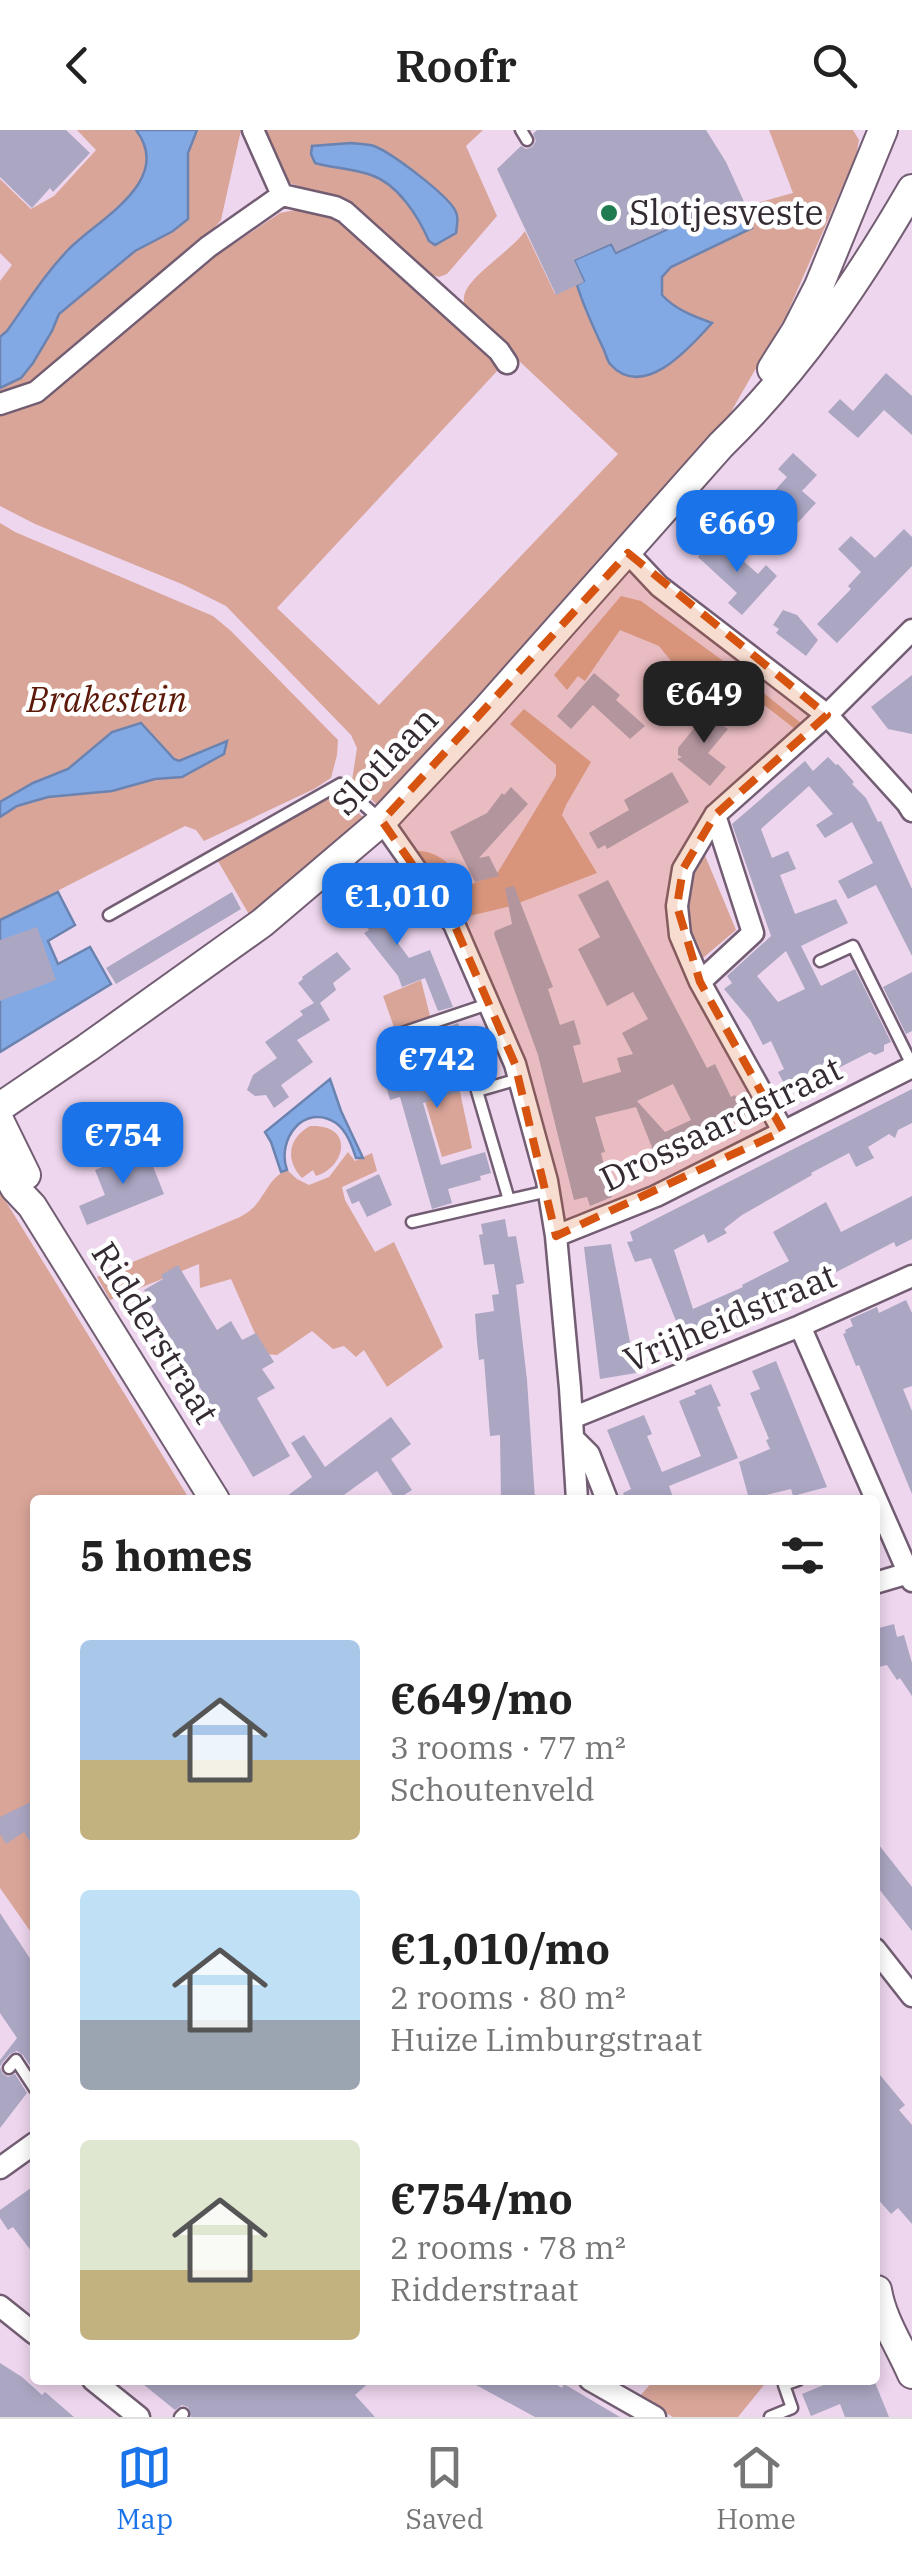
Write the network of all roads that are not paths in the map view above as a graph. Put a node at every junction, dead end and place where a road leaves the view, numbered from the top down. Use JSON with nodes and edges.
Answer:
{"nodes":[{"id":1,"x":253,"y":130,"type":"edge"},
{"id":2,"x":880,"y":130,"type":"edge"},
{"id":3,"x":912,"y":189,"type":"edge"},
{"id":4,"x":282,"y":196,"type":"junction"},
{"id":5,"x":507,"y":363,"type":"dead end"},
{"id":6,"x":0,"y":404,"type":"edge"},
{"id":7,"x":721,"y":445,"type":"junction"},
{"id":8,"x":628,"y":553,"type":"junction"},
{"id":9,"x":912,"y":630,"type":"edge"},
{"id":10,"x":827,"y":715,"type":"junction"},
{"id":11,"x":912,"y":812,"type":"edge"},
{"id":12,"x":714,"y":815,"type":"junction"},
{"id":13,"x":382,"y":821,"type":"junction"},
{"id":14,"x":109,"y":915,"type":"dead end"},
{"id":15,"x":820,"y":962,"type":"dead end"},
{"id":16,"x":700,"y":982,"type":"junction"},
{"id":17,"x":489,"y":1004,"type":"junction"},
{"id":18,"x":399,"y":1034,"type":"dead end"},
{"id":19,"x":912,"y":1066,"type":"edge"},
{"id":20,"x":520,"y":1079,"type":"junction"},
{"id":21,"x":0,"y":1107,"type":"edge"},
{"id":22,"x":0,"y":1122,"type":"edge"},
{"id":23,"x":783,"y":1132,"type":"junction"},
{"id":24,"x":0,"y":1160,"type":"edge"},
{"id":25,"x":549,"y":1191,"type":"junction"},
{"id":26,"x":509,"y":1200,"type":"junction"},
{"id":27,"x":32,"y":1206,"type":"junction"},
{"id":28,"x":412,"y":1222,"type":"dead end"},
{"id":29,"x":556,"y":1236,"type":"junction"},
{"id":30,"x":912,"y":1276,"type":"edge"},
{"id":31,"x":800,"y":1326,"type":"junction"},
{"id":32,"x":573,"y":1428,"type":"junction"},
{"id":33,"x":212,"y":1495,"type":"edge"},
{"id":34,"x":577,"y":1495,"type":"edge"},
{"id":35,"x":605,"y":1495,"type":"edge"},
{"id":36,"x":874,"y":1495,"type":"edge"},
{"id":37,"x":880,"y":1508,"type":"edge"},
{"id":38,"x":910,"y":1576,"type":"edge"},
{"id":39,"x":880,"y":1582,"type":"edge"},
{"id":40,"x":880,"y":1956,"type":"edge"},
{"id":41,"x":912,"y":1996,"type":"edge"},
{"id":42,"x":9,"y":2068,"type":"dead end"},
{"id":43,"x":30,"y":2081,"type":"edge"},
{"id":44,"x":30,"y":2147,"type":"edge"},
{"id":45,"x":0,"y":2168,"type":"edge"},
{"id":46,"x":880,"y":2293,"type":"edge"},
{"id":47,"x":0,"y":2306,"type":"edge"},
{"id":48,"x":880,"y":2311,"type":"edge"},
{"id":49,"x":912,"y":2327,"type":"edge"},
{"id":50,"x":30,"y":2330,"type":"edge"},
{"id":51,"x":912,"y":2374,"type":"edge"},
{"id":52,"x":99,"y":2385,"type":"edge"},
{"id":53,"x":599,"y":2385,"type":"edge"},
{"id":54,"x":786,"y":2385,"type":"edge"},
{"id":55,"x":139,"y":2417,"type":"edge"},
{"id":56,"x":655,"y":2417,"type":"edge"},
{"id":57,"x":770,"y":2417,"type":"edge"}],
"edges":[{"from":1,"to":4,"type":"street"},
{"from":2,"to":7,"type":"street","name":"Slotlaan"},
{"from":3,"to":7,"type":"street","name":"Slotlaan"},
{"from":4,"to":5,"type":"street"},
{"from":4,"to":6,"type":"street"},
{"from":7,"to":8,"type":"street","name":"Slotlaan"},
{"from":8,"to":10,"type":"street"},
{"from":8,"to":13,"type":"street","name":"Slotlaan"},
{"from":9,"to":10,"type":"street"},
{"from":10,"to":11,"type":"street"},
{"from":10,"to":12,"type":"street"},
{"from":12,"to":16,"type":"street"},
{"from":12,"to":16,"type":"street"},
{"from":13,"to":14,"type":"lane"},
{"from":13,"to":17,"type":"street"},
{"from":13,"to":21,"type":"street","name":"Slotlaan"},
{"from":15,"to":19,"type":"lane"},
{"from":16,"to":23,"type":"street"},
{"from":17,"to":18,"type":"lane"},
{"from":17,"to":20,"type":"street"},
{"from":19,"to":23,"type":"street","name":"Drossaardstraat"},
{"from":20,"to":25,"type":"street"},
{"from":20,"to":26,"type":"lane"},
{"from":22,"to":27,"type":"street","name":"Ridderstraat"},
{"from":23,"to":29,"type":"street","name":"Drossaardstraat"},
{"from":24,"to":27,"type":"street","name":"Ridderstraat"},
{"from":25,"to":26,"type":"lane"},
{"from":25,"to":29,"type":"street"},
{"from":26,"to":28,"type":"lane"},
{"from":27,"to":33,"type":"street","name":"Ridderstraat"},
{"from":29,"to":32,"type":"street"},
{"from":30,"to":31,"type":"street","name":"Vrijheidstraat"},
{"from":31,"to":32,"type":"street","name":"Vrijheidstraat"},
{"from":31,"to":36,"type":"street"},
{"from":32,"to":34,"type":"street"},
{"from":32,"to":35,"type":"street"},
{"from":37,"to":38,"type":"street"},
{"from":38,"to":39,"type":"street"},
{"from":40,"to":41,"type":"street"},
{"from":42,"to":43,"type":"lane"},
{"from":44,"to":45,"type":"street"},
{"from":46,"to":49,"type":"street"},
{"from":47,"to":50,"type":"street"},
{"from":48,"to":51,"type":"street"},
{"from":52,"to":55,"type":"street"},
{"from":53,"to":56,"type":"street"},
{"from":54,"to":57,"type":"lane"}]}
